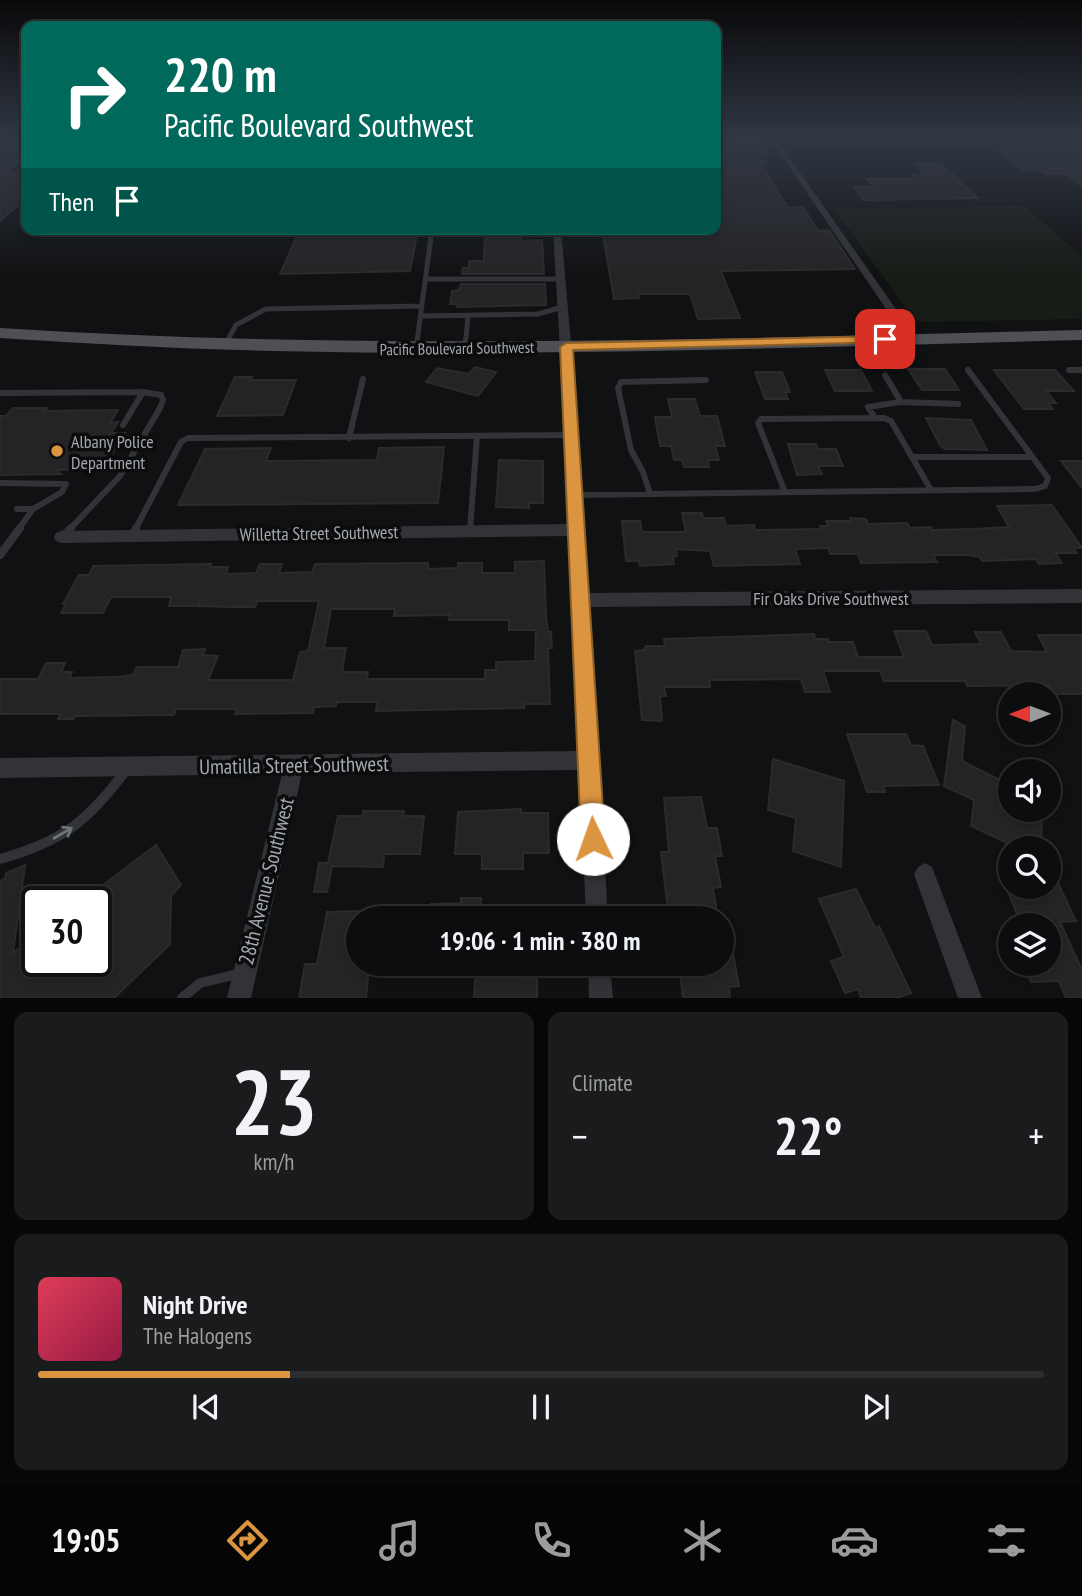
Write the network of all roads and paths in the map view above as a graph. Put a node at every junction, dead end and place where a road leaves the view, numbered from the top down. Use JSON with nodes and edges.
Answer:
{"nodes":[{"id":1,"x":804,"y":184,"type":"edge"},
{"id":2,"x":431,"y":235,"type":"edge"},
{"id":3,"x":557,"y":235,"type":"edge"},
{"id":4,"x":426,"y":279,"type":"junction"},
{"id":5,"x":561,"y":279,"type":"junction"},
{"id":6,"x":422,"y":306,"type":"junction"},
{"id":7,"x":564,"y":307,"type":"junction"},
{"id":8,"x":421,"y":316,"type":"junction"},
{"id":9,"x":468,"y":316,"type":"junction"},
{"id":10,"x":0,"y":333,"type":"edge"},
{"id":11,"x":1082,"y":335,"type":"edge"},
{"id":12,"x":912,"y":339,"type":"junction"},
{"id":13,"x":225,"y":346,"type":"junction"},
{"id":14,"x":566,"y":347,"type":"junction"},
{"id":15,"x":465,"y":348,"type":"junction"},
{"id":16,"x":416,"y":349,"type":"junction"},
{"id":17,"x":968,"y":370,"type":"dead end"},
{"id":18,"x":1069,"y":370,"type":"dead end"},
{"id":19,"x":1082,"y":370,"type":"edge"},
{"id":20,"x":885,"y":375,"type":"dead end"},
{"id":21,"x":363,"y":379,"type":"dead end"},
{"id":22,"x":706,"y":380,"type":"dead end"},
{"id":23,"x":143,"y":391,"type":"junction"},
{"id":24,"x":0,"y":393,"type":"edge"},
{"id":25,"x":901,"y":402,"type":"junction"},
{"id":26,"x":958,"y":404,"type":"dead end"},
{"id":27,"x":875,"y":418,"type":"junction"},
{"id":28,"x":123,"y":425,"type":"dead end"},
{"id":29,"x":573,"y":435,"type":"junction"},
{"id":30,"x":477,"y":436,"type":"junction"},
{"id":31,"x":349,"y":438,"type":"junction"},
{"id":32,"x":913,"y":457,"type":"junction"},
{"id":33,"x":1032,"y":457,"type":"junction"},
{"id":34,"x":0,"y":483,"type":"edge"},
{"id":35,"x":931,"y":490,"type":"junction"},
{"id":36,"x":785,"y":492,"type":"junction"},
{"id":37,"x":650,"y":494,"type":"junction"},
{"id":38,"x":576,"y":495,"type":"junction"},
{"id":39,"x":17,"y":509,"type":"dead end"},
{"id":40,"x":33,"y":509,"type":"junction"},
{"id":41,"x":577,"y":530,"type":"junction"},
{"id":42,"x":470,"y":531,"type":"junction"},
{"id":43,"x":132,"y":536,"type":"junction"},
{"id":44,"x":61,"y":537,"type":"joint"},
{"id":45,"x":0,"y":555,"type":"edge"},
{"id":46,"x":1082,"y":596,"type":"edge"},
{"id":47,"x":580,"y":600,"type":"junction"},
{"id":48,"x":589,"y":760,"type":"junction"},
{"id":49,"x":294,"y":765,"type":"junction"},
{"id":50,"x":128,"y":767,"type":"junction"},
{"id":51,"x":0,"y":768,"type":"edge"},
{"id":52,"x":0,"y":859,"type":"edge"},
{"id":53,"x":925,"y":874,"type":"dead end"},
{"id":54,"x":596,"y":906,"type":"edge"},
{"id":55,"x":244,"y":972,"type":"junction"},
{"id":56,"x":600,"y":976,"type":"edge"},
{"id":57,"x":182,"y":998,"type":"edge"},
{"id":58,"x":239,"y":998,"type":"edge"},
{"id":59,"x":601,"y":998,"type":"edge"},
{"id":60,"x":970,"y":998,"type":"edge"}],
"edges":[{"from":1,"to":12,"type":"street"},
{"from":2,"to":4,"type":"lane"},
{"from":3,"to":5,"type":"street"},
{"from":4,"to":5,"type":"lane"},
{"from":4,"to":6,"type":"lane"},
{"from":5,"to":7,"type":"street"},
{"from":6,"to":8,"type":"lane"},
{"from":6,"to":13,"type":"lane"},
{"from":7,"to":9,"type":"lane"},
{"from":7,"to":14,"type":"street"},
{"from":8,"to":9,"type":"lane"},
{"from":8,"to":16,"type":"lane"},
{"from":9,"to":15,"type":"lane"},
{"from":10,"to":13,"type":"main road","name":"Pacific Boulevard Southwest"},
{"from":11,"to":12,"type":"main road","name":"Pacific Boulevard Southwest"},
{"from":12,"to":14,"type":"main road","name":"Pacific Boulevard Southwest"},
{"from":13,"to":16,"type":"main road","name":"Pacific Boulevard Southwest"},
{"from":14,"to":15,"type":"main road","name":"Pacific Boulevard Southwest"},
{"from":14,"to":29,"type":"street"},
{"from":15,"to":16,"type":"main road","name":"Pacific Boulevard Southwest"},
{"from":17,"to":33,"type":"lane"},
{"from":18,"to":19,"type":"lane"},
{"from":20,"to":25,"type":"lane"},
{"from":21,"to":31,"type":"lane"},
{"from":22,"to":37,"type":"lane"},
{"from":23,"to":24,"type":"lane"},
{"from":23,"to":28,"type":"lane"},
{"from":23,"to":44,"type":"lane"},
{"from":25,"to":26,"type":"lane"},
{"from":25,"to":27,"type":"lane"},
{"from":27,"to":32,"type":"lane"},
{"from":27,"to":36,"type":"lane"},
{"from":29,"to":30,"type":"lane"},
{"from":29,"to":38,"type":"street"},
{"from":30,"to":31,"type":"lane"},
{"from":30,"to":42,"type":"lane"},
{"from":31,"to":43,"type":"lane"},
{"from":32,"to":33,"type":"lane"},
{"from":32,"to":35,"type":"lane"},
{"from":33,"to":35,"type":"lane"},
{"from":34,"to":40,"type":"lane"},
{"from":35,"to":36,"type":"lane"},
{"from":36,"to":37,"type":"lane"},
{"from":37,"to":38,"type":"lane"},
{"from":38,"to":41,"type":"street"},
{"from":39,"to":40,"type":"lane"},
{"from":40,"to":45,"type":"lane"},
{"from":41,"to":42,"type":"street","name":"Willetta Street Southwest"},
{"from":41,"to":47,"type":"street"},
{"from":42,"to":43,"type":"street","name":"Willetta Street Southwest"},
{"from":43,"to":44,"type":"street","name":"Willetta Street Southwest"},
{"from":46,"to":47,"type":"street","name":"Fir Oaks Drive Southwest"},
{"from":47,"to":48,"type":"street"},
{"from":48,"to":49,"type":"street","name":"Umatilla Street Southwest"},
{"from":48,"to":54,"type":"street"},
{"from":49,"to":50,"type":"street","name":"Umatilla Street Southwest"},
{"from":49,"to":55,"type":"street","name":"28th Avenue Southwest"},
{"from":50,"to":51,"type":"street","name":"Umatilla Street Southwest"},
{"from":52,"to":50,"type":"lane","one_way":true},
{"from":53,"to":60,"type":"street"},
{"from":55,"to":57,"type":"lane"},
{"from":55,"to":58,"type":"street","name":"28th Avenue Southwest"},
{"from":56,"to":59,"type":"street"}]}
